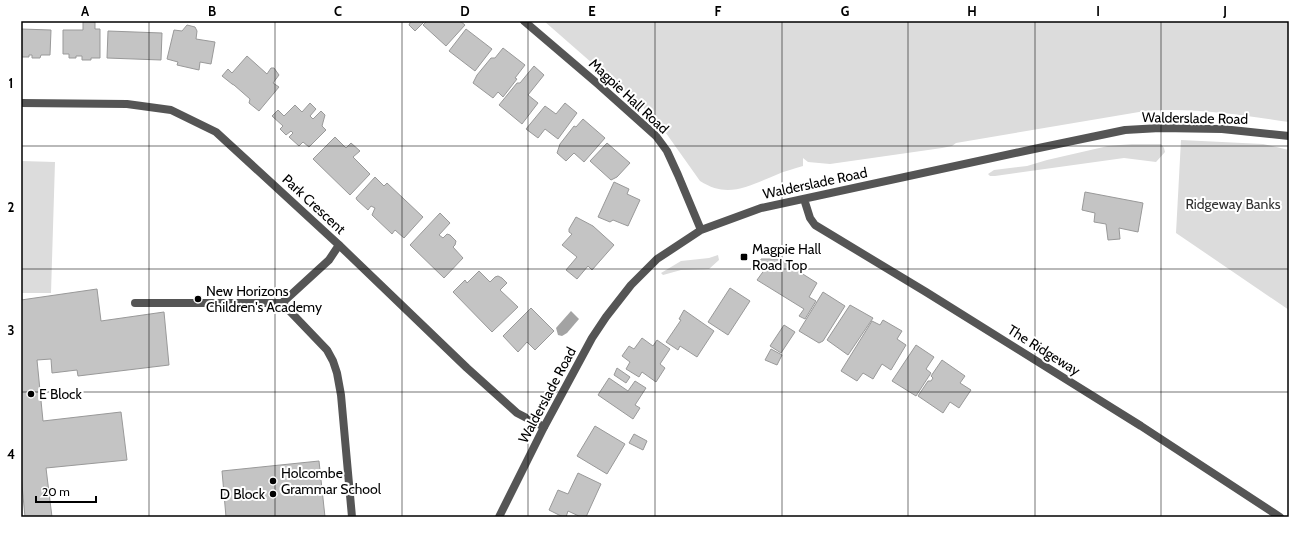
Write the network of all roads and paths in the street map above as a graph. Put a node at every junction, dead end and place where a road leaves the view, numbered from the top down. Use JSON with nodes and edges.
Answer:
{"nodes":[{"id":1,"x":524,"y":21,"type":"edge"},
{"id":2,"x":21,"y":103,"type":"edge"},
{"id":3,"x":1289,"y":136,"type":"edge"},
{"id":4,"x":804,"y":199,"type":"junction"},
{"id":5,"x":701,"y":230,"type":"junction"},
{"id":6,"x":339,"y":245,"type":"junction"},
{"id":7,"x":135,"y":303,"type":"dead end"},
{"id":8,"x":282,"y":303,"type":"junction"},
{"id":9,"x":544,"y":427,"type":"junction"},
{"id":10,"x":352,"y":517,"type":"edge"},
{"id":11,"x":499,"y":517,"type":"edge"},
{"id":12,"x":1280,"y":517,"type":"edge"}],
"edges":[{"from":1,"to":5,"type":"street","name":"Magpie Hall Road"},
{"from":2,"to":6,"type":"street","name":"Park Crescent"},
{"from":3,"to":4,"type":"street","name":"Walderslade Road"},
{"from":4,"to":5,"type":"street","name":"Walderslade Road"},
{"from":4,"to":12,"type":"street","name":"The Ridgeway"},
{"from":5,"to":9,"type":"street","name":"Walderslade Road"},
{"from":6,"to":8,"type":"street"},
{"from":6,"to":9,"type":"street","name":"Park Crescent"},
{"from":7,"to":8,"type":"street"},
{"from":8,"to":10,"type":"street"},
{"from":9,"to":11,"type":"street","name":"Walderslade Road"}]}
